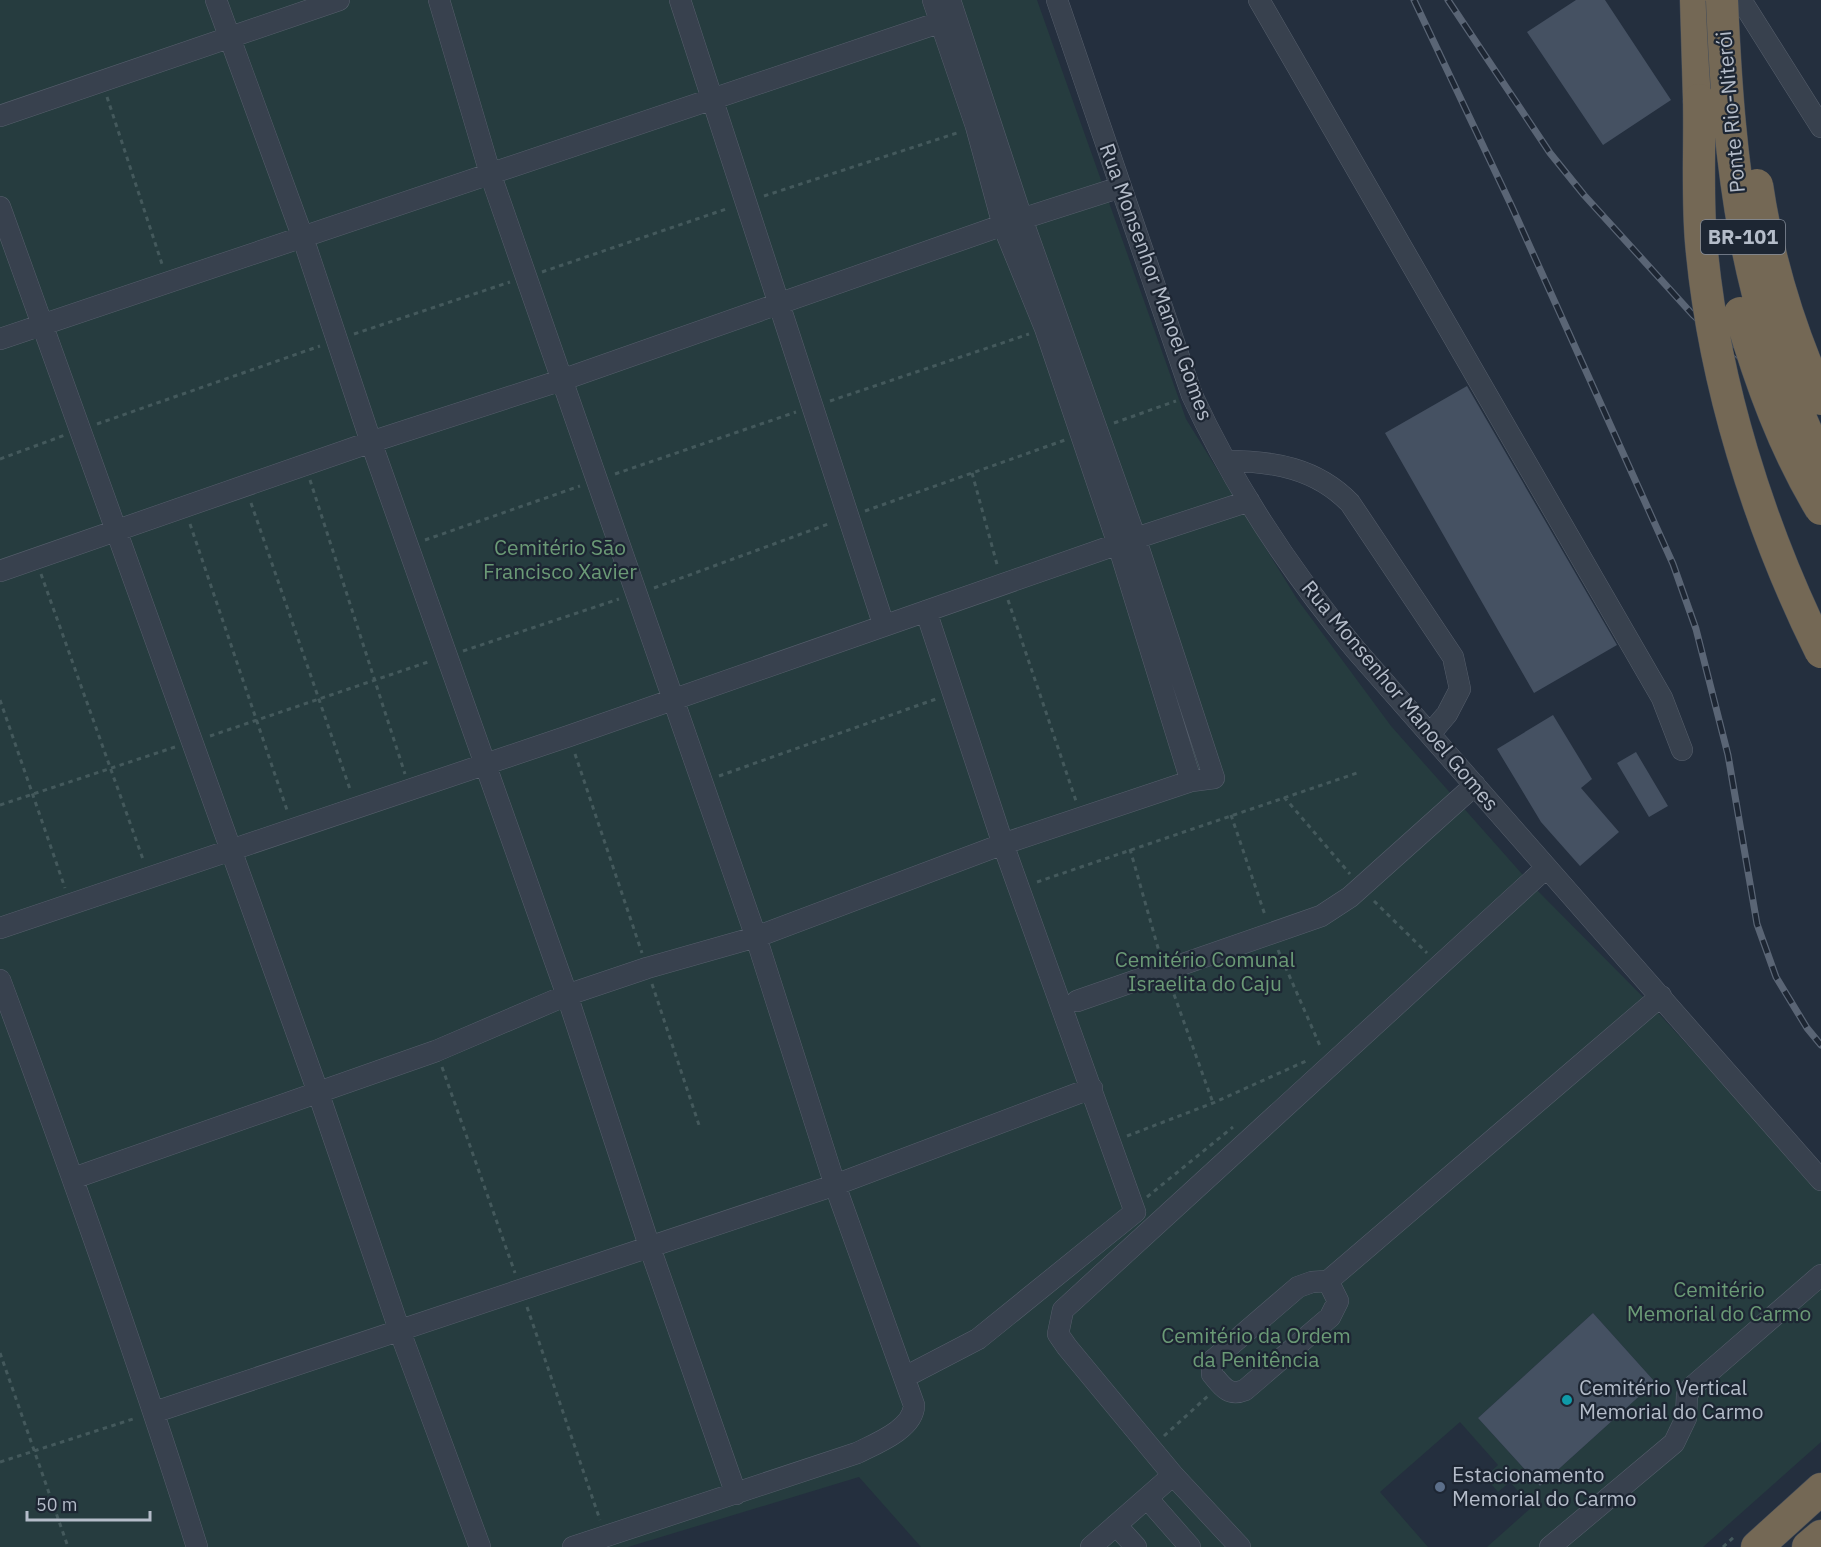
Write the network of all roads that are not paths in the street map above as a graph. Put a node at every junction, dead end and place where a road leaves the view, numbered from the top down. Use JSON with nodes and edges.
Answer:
{"nodes":[{"id":1,"x":216,"y":0,"type":"edge"},
{"id":2,"x":339,"y":0,"type":"edge"},
{"id":3,"x":439,"y":0,"type":"edge"},
{"id":4,"x":680,"y":0,"type":"edge"},
{"id":5,"x":933,"y":0,"type":"edge"},
{"id":6,"x":950,"y":0,"type":"edge"},
{"id":7,"x":1057,"y":0,"type":"edge"},
{"id":8,"x":1259,"y":0,"type":"edge"},
{"id":9,"x":1696,"y":0,"type":"edge"},
{"id":10,"x":1722,"y":0,"type":"edge"},
{"id":11,"x":1741,"y":0,"type":"edge"},
{"id":12,"x":941,"y":22,"type":"junction"},
{"id":13,"x":230,"y":39,"type":"junction"},
{"id":14,"x":714,"y":99,"type":"junction"},
{"id":15,"x":1699,"y":100,"type":"junction"},
{"id":16,"x":0,"y":116,"type":"edge"},
{"id":17,"x":1821,"y":127,"type":"edge"},
{"id":18,"x":490,"y":173,"type":"junction"},
{"id":19,"x":1121,"y":187,"type":"junction"},
{"id":20,"x":0,"y":207,"type":"edge"},
{"id":21,"x":1013,"y":222,"type":"junction"},
{"id":22,"x":303,"y":238,"type":"junction"},
{"id":23,"x":779,"y":304,"type":"junction"},
{"id":24,"x":43,"y":325,"type":"junction"},
{"id":25,"x":0,"y":339,"type":"edge"},
{"id":26,"x":562,"y":380,"type":"junction"},
{"id":27,"x":1821,"y":399,"type":"edge"},
{"id":28,"x":1089,"y":432,"type":"junction"},
{"id":29,"x":371,"y":442,"type":"junction"},
{"id":30,"x":1226,"y":462,"type":"junction"},
{"id":31,"x":1821,"y":462,"type":"edge"},
{"id":32,"x":1249,"y":501,"type":"junction"},
{"id":33,"x":1821,"y":509,"type":"edge"},
{"id":34,"x":117,"y":531,"type":"junction"},
{"id":35,"x":1126,"y":541,"type":"junction"},
{"id":36,"x":0,"y":571,"type":"edge"},
{"id":37,"x":926,"y":611,"type":"junction"},
{"id":38,"x":884,"y":626,"type":"junction"},
{"id":39,"x":1821,"y":652,"type":"edge"},
{"id":40,"x":673,"y":700,"type":"junction"},
{"id":41,"x":1430,"y":734,"type":"junction"},
{"id":42,"x":1682,"y":750,"type":"dead end"},
{"id":43,"x":486,"y":764,"type":"junction"},
{"id":44,"x":1475,"y":785,"type":"junction"},
{"id":45,"x":1003,"y":844,"type":"junction"},
{"id":46,"x":232,"y":850,"type":"junction"},
{"id":47,"x":1546,"y":868,"type":"junction"},
{"id":48,"x":0,"y":928,"type":"edge"},
{"id":49,"x":756,"y":937,"type":"junction"},
{"id":50,"x":0,"y":980,"type":"edge"},
{"id":51,"x":567,"y":995,"type":"junction"},
{"id":52,"x":1661,"y":996,"type":"junction"},
{"id":53,"x":1077,"y":1001,"type":"dead end"},
{"id":54,"x":1092,"y":1088,"type":"junction"},
{"id":55,"x":318,"y":1092,"type":"junction"},
{"id":56,"x":74,"y":1178,"type":"junction"},
{"id":57,"x":1821,"y":1180,"type":"edge"},
{"id":58,"x":835,"y":1185,"type":"junction"},
{"id":59,"x":650,"y":1245,"type":"junction"},
{"id":60,"x":1821,"y":1275,"type":"edge"},
{"id":61,"x":1328,"y":1281,"type":"junction"},
{"id":62,"x":399,"y":1329,"type":"junction"},
{"id":63,"x":905,"y":1377,"type":"junction"},
{"id":64,"x":155,"y":1412,"type":"junction"},
{"id":65,"x":1173,"y":1475,"type":"junction"},
{"id":66,"x":1821,"y":1489,"type":"edge"},
{"id":67,"x":736,"y":1494,"type":"junction"},
{"id":68,"x":1147,"y":1498,"type":"junction"},
{"id":69,"x":1116,"y":1525,"type":"junction"},
{"id":70,"x":1821,"y":1536,"type":"edge"},
{"id":71,"x":1748,"y":1540,"type":"edge"},
{"id":72,"x":197,"y":1547,"type":"edge"},
{"id":73,"x":480,"y":1547,"type":"edge"},
{"id":74,"x":573,"y":1547,"type":"edge"},
{"id":75,"x":1090,"y":1547,"type":"edge"},
{"id":76,"x":1136,"y":1547,"type":"edge"},
{"id":77,"x":1190,"y":1547,"type":"edge"},
{"id":78,"x":1240,"y":1547,"type":"edge"},
{"id":79,"x":1550,"y":1547,"type":"edge"},
{"id":80,"x":1808,"y":1547,"type":"edge"}],
"edges":[{"from":1,"to":13,"type":"street"},
{"from":2,"to":13,"type":"street"},
{"from":3,"to":18,"type":"street"},
{"from":4,"to":14,"type":"street"},
{"from":5,"to":12,"type":"street"},
{"from":6,"to":21,"type":"street"},
{"from":7,"to":19,"type":"street","name":"Rua Monsenhor Manoel Gomes"},
{"from":8,"to":42,"type":"street"},
{"from":9,"to":15,"type":"highway","name":"Ponte Rio-Niterói","number":"BR-101"},
{"from":10,"to":31,"type":"highway","name":"Ponte Rio-Niterói","number":"BR-101","bridge":true},
{"from":11,"to":17,"type":"street"},
{"from":11,"to":27,"type":"highway","name":"Ponte Rio-Niterói","bridge":true},
{"from":12,"to":14,"type":"street"},
{"from":12,"to":21,"type":"street"},
{"from":13,"to":16,"type":"street"},
{"from":13,"to":22,"type":"street"},
{"from":14,"to":18,"type":"street"},
{"from":14,"to":23,"type":"street"},
{"from":15,"to":33,"type":"highway","name":"Ponte Rio-Niterói","number":"BR-101","bridge":true},
{"from":15,"to":39,"type":"highway","bridge":true},
{"from":18,"to":22,"type":"street"},
{"from":18,"to":26,"type":"street"},
{"from":19,"to":21,"type":"street"},
{"from":19,"to":30,"type":"street","name":"Rua Monsenhor Manoel Gomes"},
{"from":20,"to":24,"type":"street"},
{"from":21,"to":23,"type":"street"},
{"from":21,"to":28,"type":"street"},
{"from":21,"to":28,"type":"street"},
{"from":22,"to":24,"type":"street"},
{"from":22,"to":29,"type":"street"},
{"from":23,"to":26,"type":"street"},
{"from":23,"to":38,"type":"street"},
{"from":24,"to":25,"type":"street"},
{"from":24,"to":34,"type":"street"},
{"from":26,"to":29,"type":"street"},
{"from":26,"to":40,"type":"street"},
{"from":28,"to":35,"type":"street"},
{"from":29,"to":34,"type":"street"},
{"from":29,"to":43,"type":"street"},
{"from":30,"to":32,"type":"street","name":"Rua Monsenhor Manoel Gomes"},
{"from":30,"to":41,"type":"street"},
{"from":32,"to":35,"type":"street"},
{"from":32,"to":41,"type":"street","name":"Rua Monsenhor Manoel Gomes"},
{"from":34,"to":36,"type":"street"},
{"from":34,"to":46,"type":"street"},
{"from":35,"to":37,"type":"street"},
{"from":35,"to":45,"type":"street"},
{"from":37,"to":38,"type":"street"},
{"from":37,"to":45,"type":"street"},
{"from":38,"to":40,"type":"street"},
{"from":40,"to":43,"type":"street"},
{"from":40,"to":49,"type":"street"},
{"from":41,"to":44,"type":"street","name":"Rua Monsenhor Manoel Gomes"},
{"from":43,"to":46,"type":"street"},
{"from":43,"to":51,"type":"street"},
{"from":44,"to":47,"type":"street","name":"Rua Monsenhor Manoel Gomes"},
{"from":44,"to":53,"type":"street"},
{"from":45,"to":49,"type":"street"},
{"from":45,"to":54,"type":"street"},
{"from":46,"to":48,"type":"street"},
{"from":46,"to":55,"type":"street"},
{"from":47,"to":52,"type":"street","name":"Rua Monsenhor Manoel Gomes"},
{"from":47,"to":65,"type":"street"},
{"from":49,"to":51,"type":"street"},
{"from":49,"to":58,"type":"street"},
{"from":50,"to":56,"type":"street"},
{"from":51,"to":55,"type":"street"},
{"from":51,"to":59,"type":"street"},
{"from":52,"to":57,"type":"street","name":"Rua Monsenhor Manoel Gomes"},
{"from":52,"to":61,"type":"street"},
{"from":54,"to":58,"type":"street"},
{"from":54,"to":63,"type":"street"},
{"from":55,"to":56,"type":"street"},
{"from":55,"to":62,"type":"street"},
{"from":56,"to":64,"type":"street"},
{"from":58,"to":59,"type":"street"},
{"from":58,"to":63,"type":"street"},
{"from":59,"to":62,"type":"street"},
{"from":59,"to":67,"type":"street"},
{"from":60,"to":79,"type":"street"},
{"from":61,"to":61,"type":"street"},
{"from":62,"to":64,"type":"street"},
{"from":62,"to":73,"type":"street"},
{"from":63,"to":67,"type":"street"},
{"from":64,"to":72,"type":"street"},
{"from":65,"to":68,"type":"street"},
{"from":65,"to":78,"type":"street"},
{"from":66,"to":71,"type":"highway"},
{"from":67,"to":74,"type":"street"},
{"from":68,"to":69,"type":"street"},
{"from":68,"to":77,"type":"street"},
{"from":69,"to":75,"type":"street"},
{"from":69,"to":76,"type":"street"},
{"from":70,"to":80,"type":"highway"}]}
